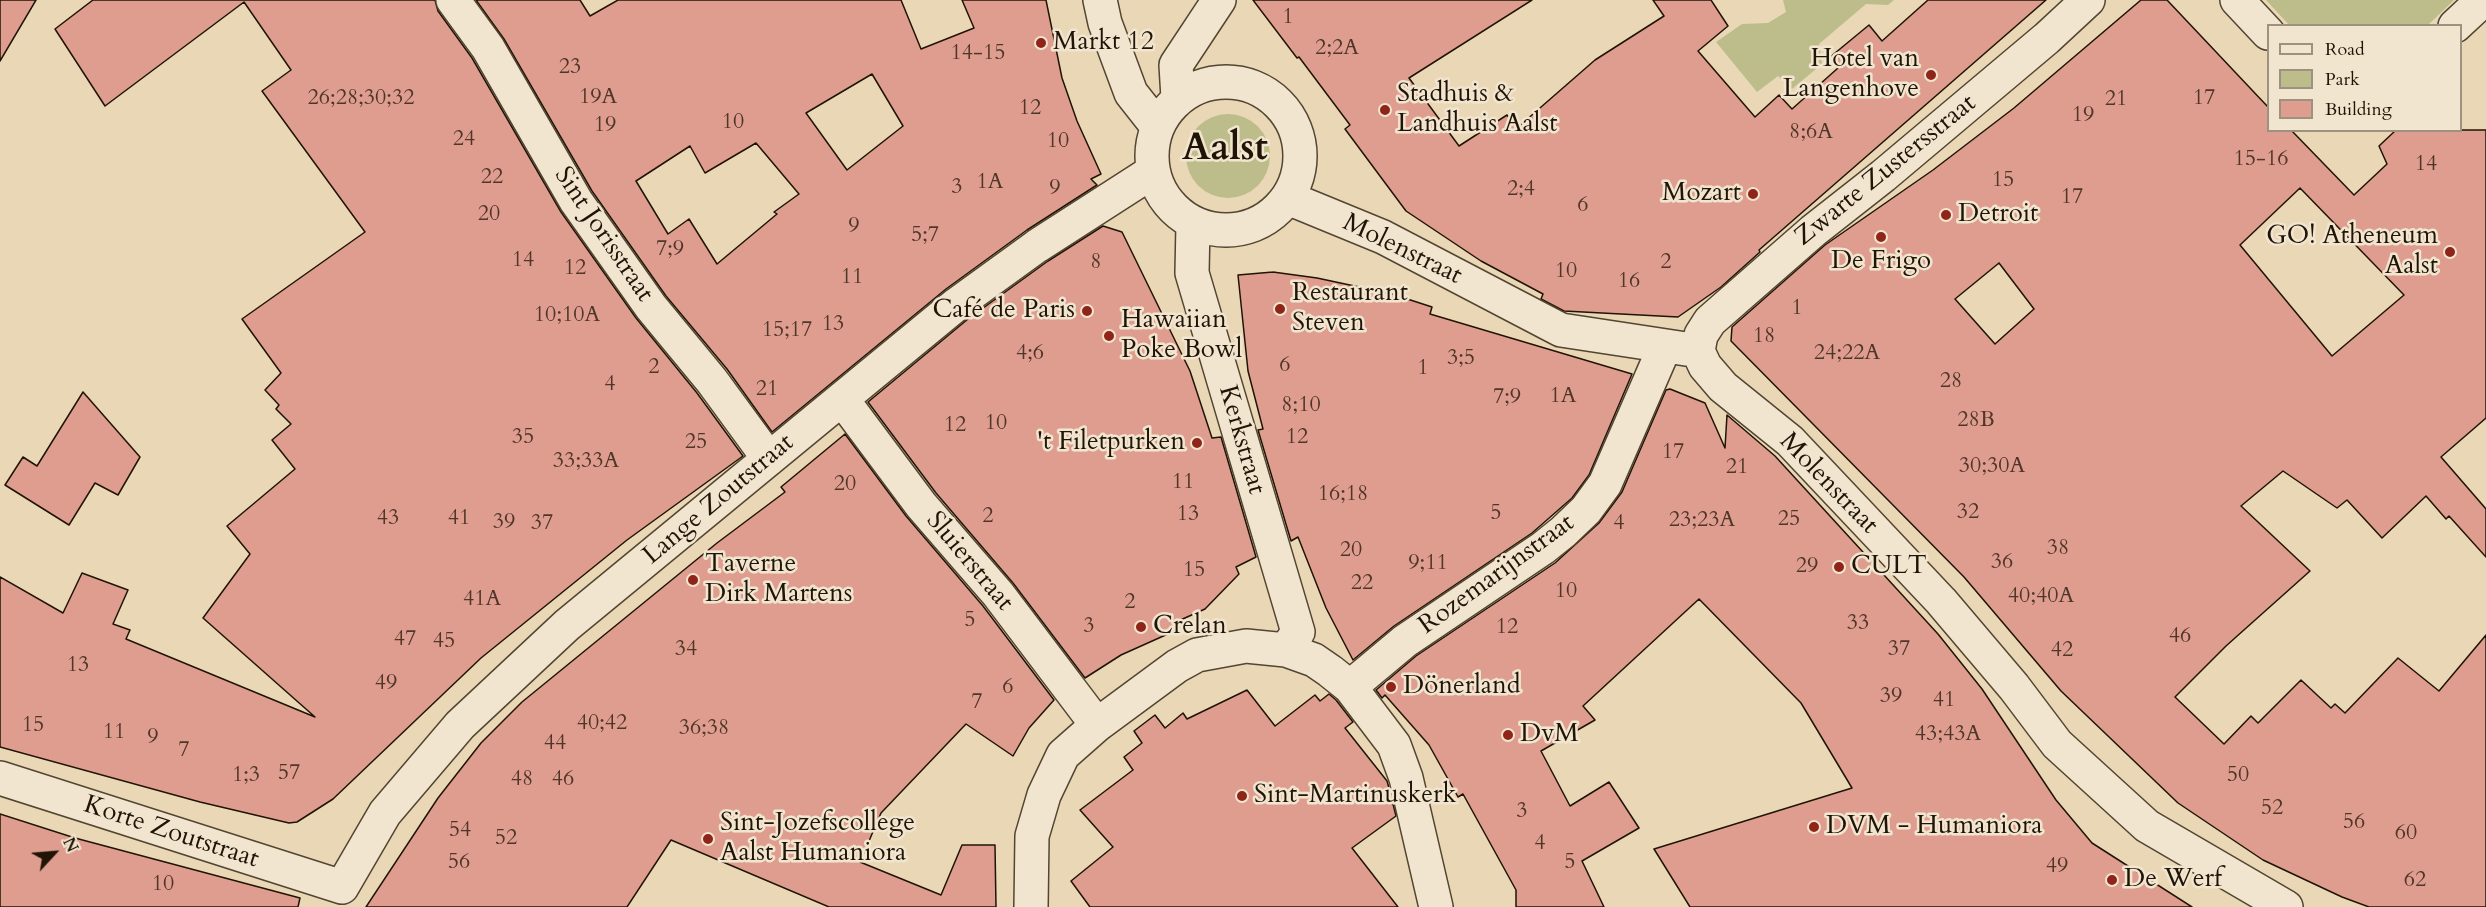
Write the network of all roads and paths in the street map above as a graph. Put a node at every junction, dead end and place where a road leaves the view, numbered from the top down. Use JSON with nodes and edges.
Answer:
{"nodes":[{"id":1,"x":453,"y":0,"type":"edge"},
{"id":2,"x":1100,"y":0,"type":"edge"},
{"id":3,"x":1219,"y":0,"type":"edge"},
{"id":4,"x":2088,"y":0,"type":"edge"},
{"id":5,"x":2237,"y":0,"type":"edge"},
{"id":6,"x":2483,"y":0,"type":"edge"},
{"id":7,"x":2457,"y":24,"type":"edge"},
{"id":8,"x":2267,"y":32,"type":"edge"},
{"id":9,"x":1178,"y":98,"type":"junction"},
{"id":10,"x":1157,"y":126,"type":"junction"},
{"id":11,"x":1152,"y":172,"type":"junction"},
{"id":12,"x":1288,"y":198,"type":"junction"},
{"id":13,"x":1193,"y":224,"type":"junction"},
{"id":14,"x":1665,"y":346,"type":"junction"},
{"id":15,"x":1698,"y":351,"type":"junction"},
{"id":16,"x":842,"y":399,"type":"junction"},
{"id":17,"x":769,"y":459,"type":"junction"},
{"id":18,"x":1286,"y":650,"type":"junction"},
{"id":19,"x":1350,"y":687,"type":"junction"},
{"id":20,"x":1097,"y":725,"type":"junction"},
{"id":21,"x":0,"y":778,"type":"edge"},
{"id":22,"x":343,"y":897,"type":"edge"},
{"id":23,"x":1031,"y":907,"type":"edge"},
{"id":24,"x":1436,"y":907,"type":"edge"},
{"id":25,"x":2286,"y":907,"type":"edge"}],
"edges":[{"from":1,"to":17,"type":"street","name":"Sint Jorisstraat"},
{"from":2,"to":10,"type":"street"},
{"from":3,"to":9,"type":"street"},
{"from":4,"to":15,"type":"street","name":"Zwarte Zustersstraat"},
{"from":5,"to":8,"type":"street"},
{"from":6,"to":7,"type":"street"},
{"from":9,"to":10,"type":"street"},
{"from":9,"to":12,"type":"street"},
{"from":10,"to":11,"type":"street"},
{"from":11,"to":13,"type":"street"},
{"from":11,"to":16,"type":"street","name":"Lange Zoutstraat"},
{"from":12,"to":13,"type":"street"},
{"from":12,"to":14,"type":"street","name":"Molenstraat"},
{"from":13,"to":18,"type":"street","name":"Kerkstraat"},
{"from":14,"to":15,"type":"street","name":"Molenstraat"},
{"from":14,"to":19,"type":"street","name":"Rozemarijnstraat"},
{"from":15,"to":25,"type":"street","name":"Molenstraat"},
{"from":16,"to":17,"type":"street","name":"Lange Zoutstraat"},
{"from":16,"to":20,"type":"street","name":"Sluierstraat"},
{"from":17,"to":22,"type":"street","name":"Lange Zoutstraat"},
{"from":18,"to":19,"type":"street"},
{"from":18,"to":20,"type":"street"},
{"from":19,"to":24,"type":"street"},
{"from":20,"to":23,"type":"street"},
{"from":21,"to":22,"type":"street","name":"Korte Zoutstraat"}]}
